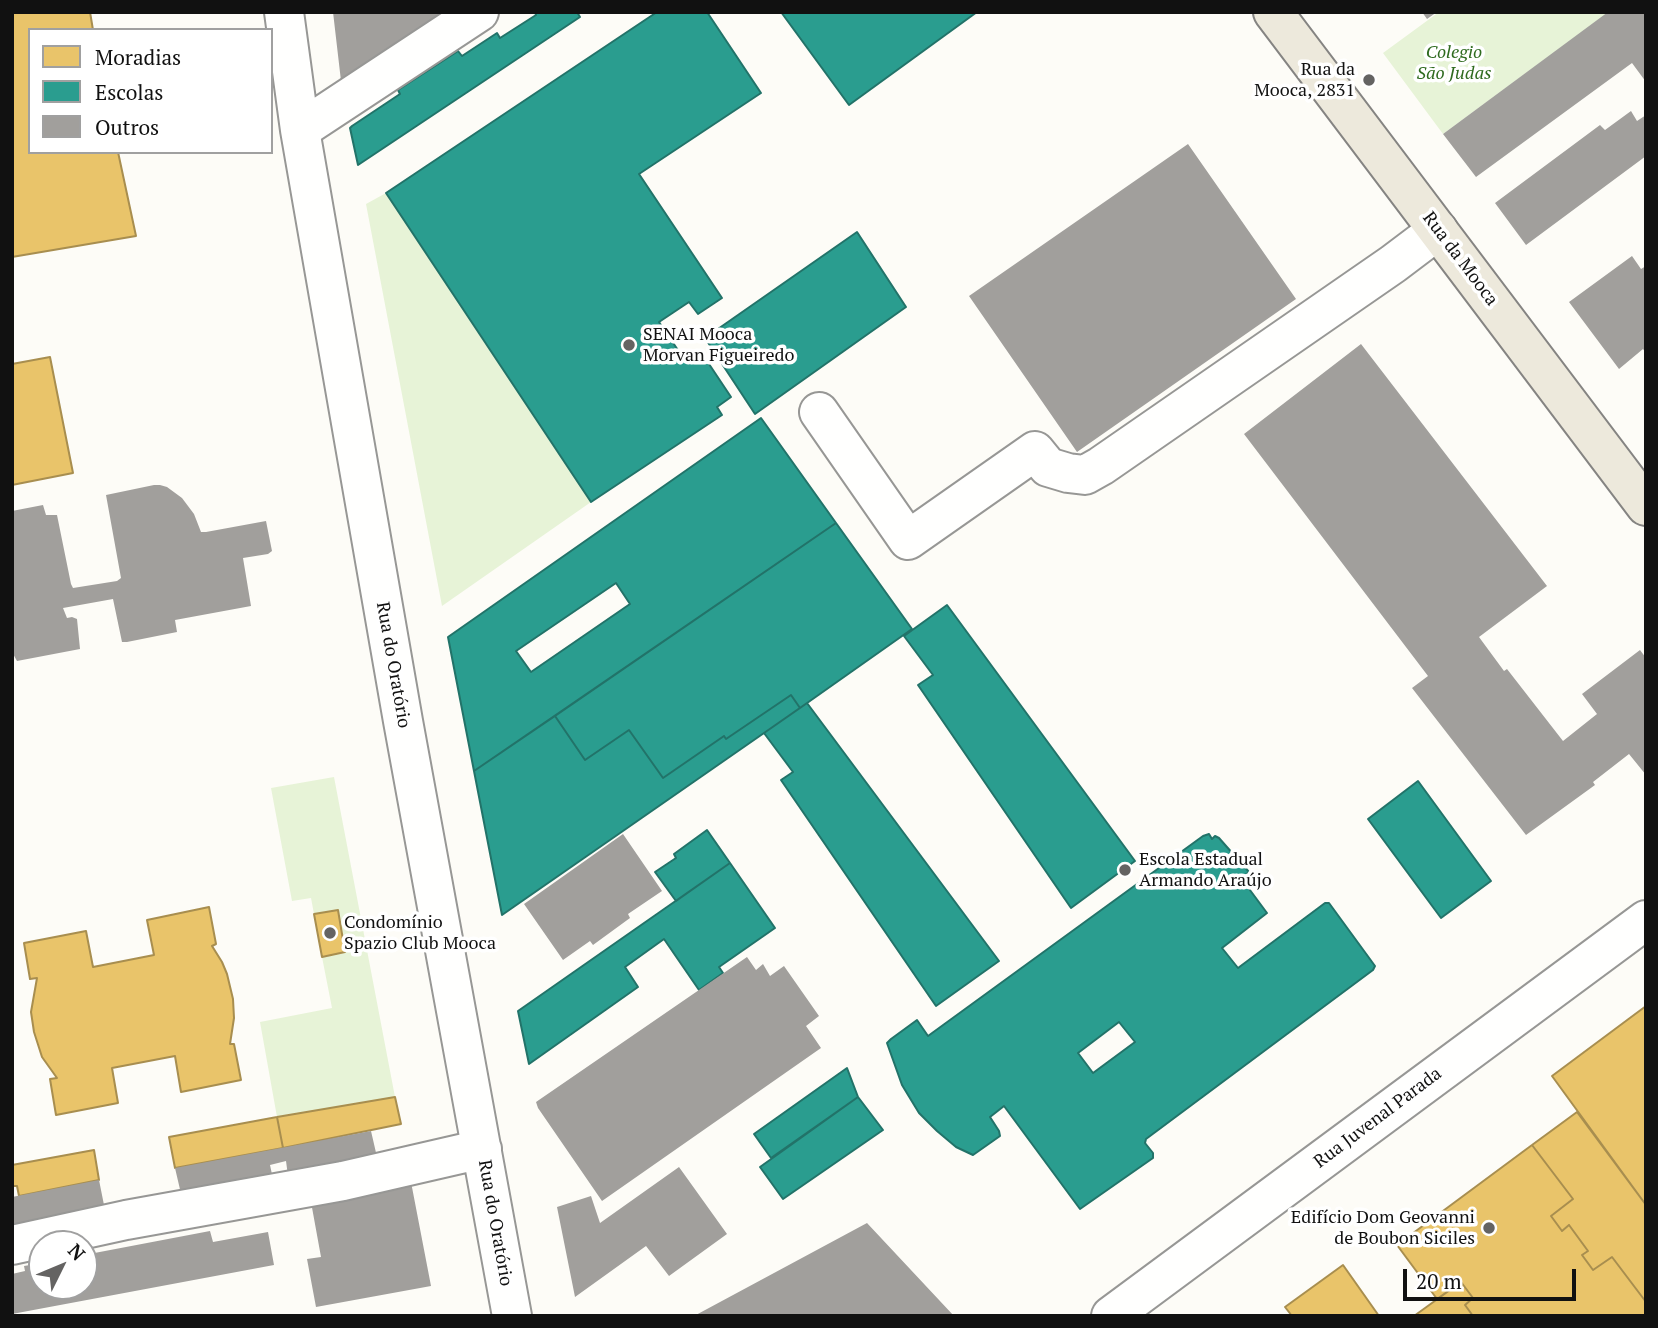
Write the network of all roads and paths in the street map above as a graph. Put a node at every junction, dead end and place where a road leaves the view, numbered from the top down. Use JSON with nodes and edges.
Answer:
{"nodes":[{"id":1,"x":284,"y":12,"type":"edge"},
{"id":2,"x":479,"y":12,"type":"edge"},
{"id":3,"x":1273,"y":12,"type":"edge"},
{"id":4,"x":300,"y":130,"type":"junction"},
{"id":5,"x":1438,"y":230,"type":"junction"},
{"id":6,"x":819,"y":412,"type":"dead end"},
{"id":7,"x":1646,"y":506,"type":"edge"},
{"id":8,"x":1646,"y":920,"type":"edge"},
{"id":9,"x":482,"y":1149,"type":"junction"},
{"id":10,"x":12,"y":1245,"type":"edge"},
{"id":11,"x":512,"y":1316,"type":"edge"},
{"id":12,"x":1111,"y":1316,"type":"edge"}],
"edges":[{"from":1,"to":4,"type":"street","name":"Rua do Oratório"},
{"from":2,"to":4,"type":"street"},
{"from":3,"to":5,"type":"main road","name":"Rua da Mooca"},
{"from":4,"to":9,"type":"street","name":"Rua do Oratório"},
{"from":5,"to":6,"type":"street"},
{"from":5,"to":7,"type":"main road","name":"Rua da Mooca"},
{"from":8,"to":12,"type":"street","name":"Rua Juvenal Parada"},
{"from":9,"to":10,"type":"street"},
{"from":9,"to":11,"type":"street","name":"Rua do Oratório"}]}
